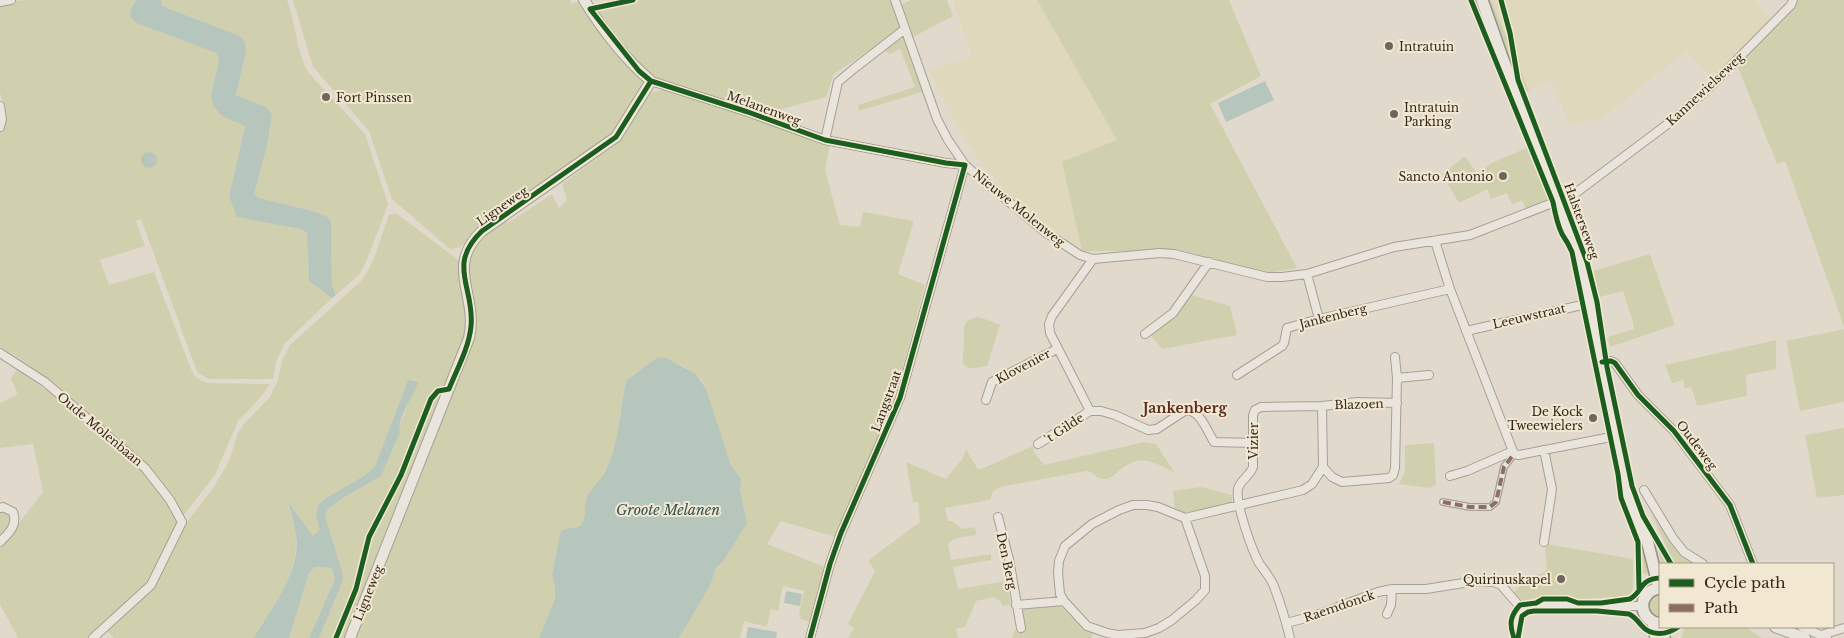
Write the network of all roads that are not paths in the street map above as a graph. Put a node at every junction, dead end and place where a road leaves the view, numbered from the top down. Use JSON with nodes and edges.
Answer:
{"nodes":[{"id":1,"x":11,"y":0,"type":"edge"},
{"id":2,"x":584,"y":0,"type":"edge"},
{"id":3,"x":895,"y":0,"type":"edge"},
{"id":4,"x":1482,"y":0,"type":"edge"},
{"id":5,"x":1488,"y":0,"type":"edge"},
{"id":6,"x":1793,"y":0,"type":"edge"},
{"id":7,"x":0,"y":2,"type":"edge"},
{"id":8,"x":905,"y":30,"type":"junction"},
{"id":9,"x":1512,"y":80,"type":"junction"},
{"id":10,"x":651,"y":81,"type":"junction"},
{"id":11,"x":0,"y":106,"type":"edge"},
{"id":12,"x":0,"y":127,"type":"edge"},
{"id":13,"x":825,"y":140,"type":"junction"},
{"id":14,"x":965,"y":165,"type":"junction"},
{"id":15,"x":1558,"y":200,"type":"junction"},
{"id":16,"x":1435,"y":241,"type":"junction"},
{"id":17,"x":1093,"y":259,"type":"junction"},
{"id":18,"x":1208,"y":262,"type":"junction"},
{"id":19,"x":1307,"y":274,"type":"junction"},
{"id":20,"x":1450,"y":288,"type":"junction"},
{"id":21,"x":1591,"y":302,"type":"junction"},
{"id":22,"x":1318,"y":319,"type":"junction"},
{"id":23,"x":1466,"y":331,"type":"junction"},
{"id":24,"x":1145,"y":334,"type":"dead end"},
{"id":25,"x":1057,"y":349,"type":"junction"},
{"id":26,"x":0,"y":353,"type":"edge"},
{"id":27,"x":1395,"y":357,"type":"dead end"},
{"id":28,"x":1601,"y":363,"type":"junction"},
{"id":29,"x":1237,"y":375,"type":"dead end"},
{"id":30,"x":1429,"y":375,"type":"dead end"},
{"id":31,"x":1397,"y":378,"type":"junction"},
{"id":32,"x":986,"y":400,"type":"dead end"},
{"id":33,"x":1397,"y":403,"type":"junction"},
{"id":34,"x":1322,"y":406,"type":"junction"},
{"id":35,"x":1090,"y":411,"type":"junction"},
{"id":36,"x":1616,"y":436,"type":"junction"},
{"id":37,"x":1253,"y":443,"type":"junction"},
{"id":38,"x":1038,"y":444,"type":"dead end"},
{"id":39,"x":1544,"y":450,"type":"junction"},
{"id":40,"x":1513,"y":452,"type":"junction"},
{"id":41,"x":1323,"y":467,"type":"junction"},
{"id":42,"x":1450,"y":476,"type":"dead end"},
{"id":43,"x":1644,"y":490,"type":"dead end"},
{"id":44,"x":1443,"y":502,"type":"dead end"},
{"id":45,"x":1238,"y":505,"type":"junction"},
{"id":46,"x":0,"y":508,"type":"edge"},
{"id":47,"x":998,"y":517,"type":"dead end"},
{"id":48,"x":1185,"y":518,"type":"junction"},
{"id":49,"x":0,"y":542,"type":"edge"},
{"id":50,"x":1544,"y":542,"type":"dead end"},
{"id":51,"x":1701,"y":563,"type":"edge"},
{"id":52,"x":1753,"y":563,"type":"edge"},
{"id":53,"x":1659,"y":588,"type":"edge"},
{"id":54,"x":1392,"y":589,"type":"junction"},
{"id":55,"x":1064,"y":601,"type":"junction"},
{"id":56,"x":1016,"y":605,"type":"junction"},
{"id":57,"x":1643,"y":606,"type":"junction"},
{"id":58,"x":1522,"y":609,"type":"junction"},
{"id":59,"x":1387,"y":614,"type":"dead end"},
{"id":60,"x":1286,"y":623,"type":"junction"},
{"id":61,"x":1657,"y":623,"type":"edge"},
{"id":62,"x":1021,"y":628,"type":"dead end"},
{"id":63,"x":1778,"y":628,"type":"edge"},
{"id":64,"x":1804,"y":628,"type":"edge"},
{"id":65,"x":1844,"y":628,"type":"edge"},
{"id":66,"x":1792,"y":633,"type":"edge"},
{"id":67,"x":1824,"y":637,"type":"edge"},
{"id":68,"x":93,"y":638,"type":"edge"},
{"id":69,"x":350,"y":638,"type":"edge"},
{"id":70,"x":810,"y":638,"type":"edge"},
{"id":71,"x":1290,"y":638,"type":"edge"},
{"id":72,"x":1516,"y":638,"type":"edge"},
{"id":73,"x":1656,"y":638,"type":"edge"},
{"id":74,"x":1804,"y":638,"type":"edge"}],
"edges":[{"from":1,"to":7,"type":"street"},
{"from":2,"to":10,"type":"street","name":"Melanenweg"},
{"from":3,"to":8,"type":"street","name":"Nieuwe Molenweg"},
{"from":4,"to":9,"type":"main road","name":"Halsterseweg"},
{"from":5,"to":9,"type":"main road","name":"Halsterseweg"},
{"from":6,"to":15,"type":"street","name":"Kannewielseweg"},
{"from":8,"to":13,"type":"street"},
{"from":8,"to":14,"type":"street","name":"Nieuwe Molenweg"},
{"from":9,"to":15,"type":"main road","name":"Halsterseweg"},
{"from":10,"to":13,"type":"street","name":"Melanenweg"},
{"from":10,"to":69,"type":"street","name":"Ligneweg"},
{"from":11,"to":12,"type":"street"},
{"from":13,"to":14,"type":"street","name":"Melanenweg"},
{"from":14,"to":17,"type":"street","name":"Nieuwe Molenweg"},
{"from":14,"to":70,"type":"street","name":"Langstraat"},
{"from":15,"to":16,"type":"street","name":"Nieuwe Molenweg"},
{"from":15,"to":21,"type":"main road","name":"Halsterseweg"},
{"from":16,"to":19,"type":"street","name":"Nieuwe Molenweg"},
{"from":16,"to":20,"type":"street"},
{"from":17,"to":18,"type":"street","name":"Nieuwe Molenweg"},
{"from":17,"to":25,"type":"street","name":"Klovenier"},
{"from":18,"to":19,"type":"street","name":"Nieuwe Molenweg"},
{"from":18,"to":24,"type":"street"},
{"from":19,"to":22,"type":"street"},
{"from":20,"to":22,"type":"street","name":"Jankenberg"},
{"from":20,"to":23,"type":"street"},
{"from":21,"to":23,"type":"street","name":"Leeuwstraat"},
{"from":21,"to":28,"type":"main road","name":"Halsterseweg"},
{"from":22,"to":29,"type":"street","name":"Jankenberg"},
{"from":23,"to":40,"type":"street"},
{"from":25,"to":32,"type":"street","name":"Klovenier"},
{"from":25,"to":35,"type":"street","name":"'t Gilde"},
{"from":26,"to":68,"type":"street","name":"Oude Molenbaan"},
{"from":27,"to":31,"type":"street","name":"Blazoen"},
{"from":28,"to":36,"type":"main road","name":"Halsterseweg"},
{"from":28,"to":52,"type":"street","name":"Oudeweg"},
{"from":30,"to":31,"type":"street"},
{"from":31,"to":33,"type":"street","name":"Blazoen"},
{"from":33,"to":34,"type":"street","name":"Blazoen"},
{"from":33,"to":41,"type":"street","name":"Blazoen"},
{"from":34,"to":37,"type":"street","name":"Vizier"},
{"from":34,"to":41,"type":"street","name":"Blazoen"},
{"from":35,"to":37,"type":"street","name":"'t Gilde"},
{"from":35,"to":38,"type":"street","name":"'t Gilde"},
{"from":36,"to":39,"type":"street"},
{"from":36,"to":53,"type":"main road","name":"Halsterseweg"},
{"from":37,"to":45,"type":"street","name":"Vizier"},
{"from":39,"to":40,"type":"street"},
{"from":39,"to":50,"type":"street"},
{"from":40,"to":42,"type":"street"},
{"from":40,"to":44,"type":"street"},
{"from":41,"to":45,"type":"street"},
{"from":43,"to":51,"type":"street"},
{"from":45,"to":48,"type":"street"},
{"from":45,"to":60,"type":"street"},
{"from":46,"to":49,"type":"street"},
{"from":47,"to":56,"type":"street","name":"Den Berg"},
{"from":48,"to":55,"type":"street"},
{"from":48,"to":55,"type":"street"},
{"from":53,"to":57,"type":"main road"},
{"from":54,"to":58,"type":"street","name":"Raemdonck"},
{"from":54,"to":59,"type":"street","name":"Raemdonck"},
{"from":54,"to":60,"type":"street","name":"Raemdonck"},
{"from":55,"to":56,"type":"street","name":"Den Berg"},
{"from":56,"to":62,"type":"street","name":"Den Berg"},
{"from":57,"to":58,"type":"street"},
{"from":57,"to":61,"type":"main road"},
{"from":58,"to":72,"type":"street"},
{"from":60,"to":71,"type":"street"},
{"from":61,"to":73,"type":"main road"},
{"from":63,"to":66,"type":"street"},
{"from":64,"to":67,"type":"street"},
{"from":65,"to":67,"type":"street"},
{"from":66,"to":74,"type":"street"}]}
